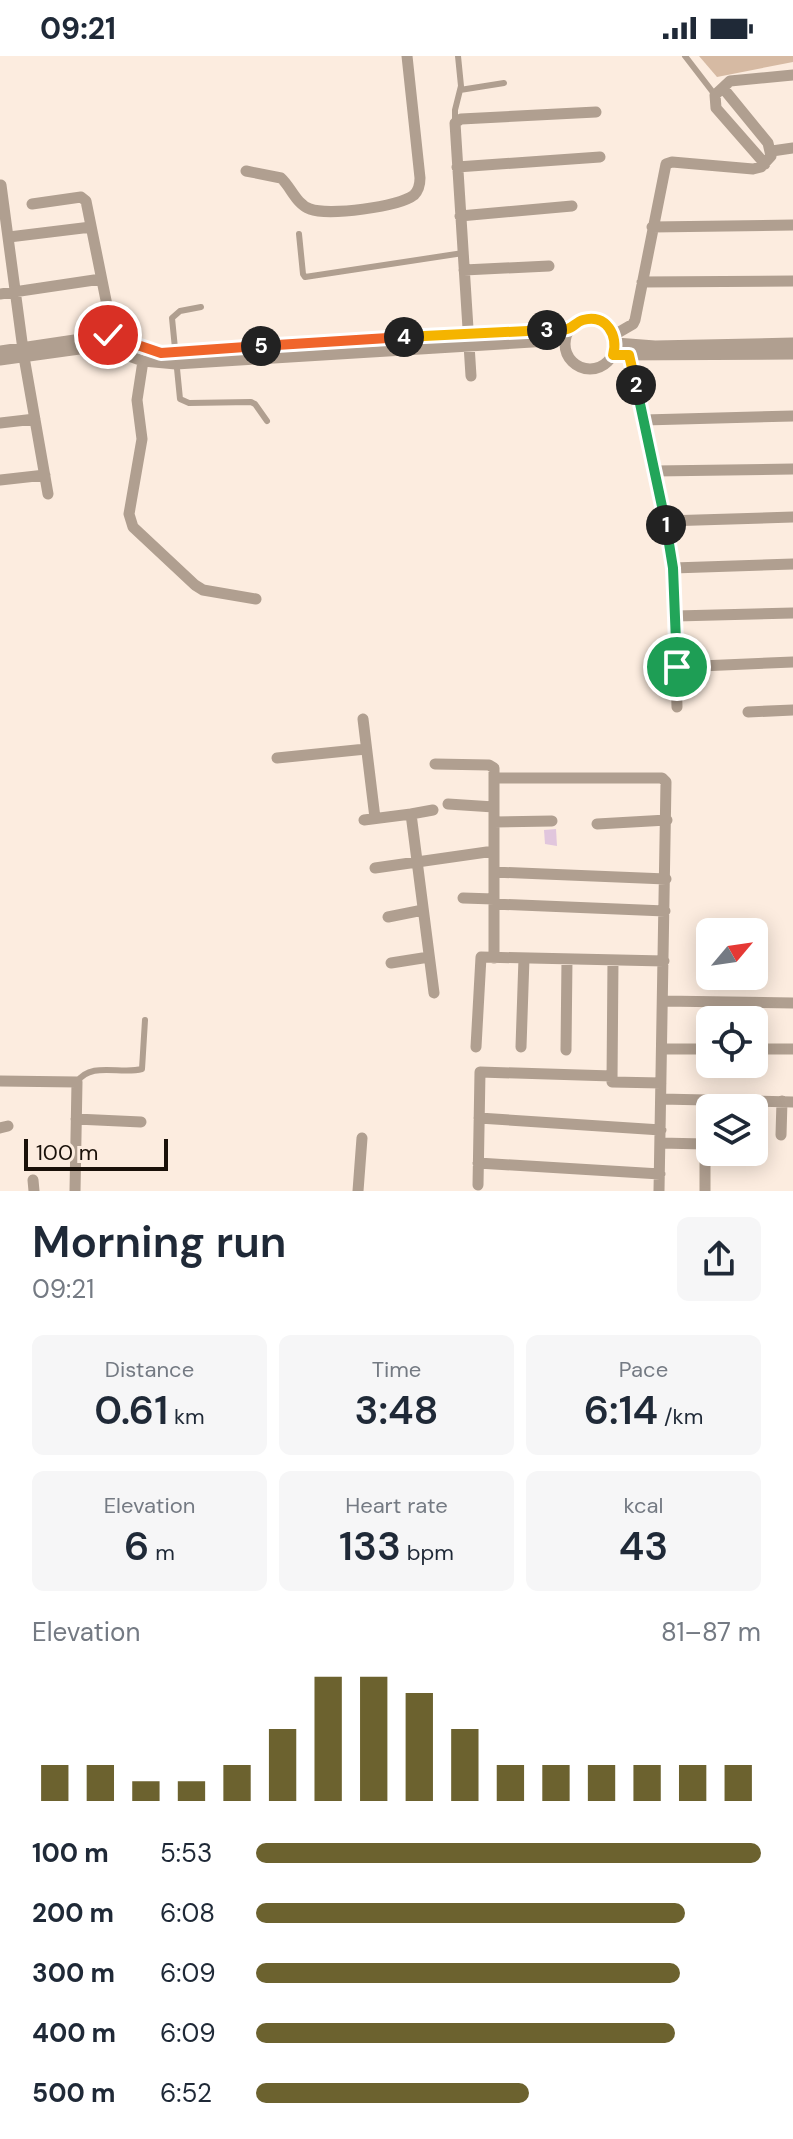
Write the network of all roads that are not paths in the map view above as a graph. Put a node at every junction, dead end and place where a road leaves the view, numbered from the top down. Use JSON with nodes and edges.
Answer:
{"nodes":[{"id":1,"x":407,"y":56,"type":"edge"},
{"id":2,"x":458,"y":56,"type":"edge"},
{"id":3,"x":685,"y":56,"type":"edge"},
{"id":4,"x":793,"y":75,"type":"edge"},
{"id":5,"x":504,"y":83,"type":"dead end"},
{"id":6,"x":460,"y":90,"type":"junction"},
{"id":7,"x":719,"y":92,"type":"junction"},
{"id":8,"x":596,"y":112,"type":"dead end"},
{"id":9,"x":455,"y":123,"type":"junction"},
{"id":10,"x":793,"y":148,"type":"edge"},
{"id":11,"x":772,"y":151,"type":"junction"},
{"id":12,"x":600,"y":157,"type":"dead end"},
{"id":13,"x":765,"y":164,"type":"junction"},
{"id":14,"x":457,"y":167,"type":"junction"},
{"id":15,"x":246,"y":171,"type":"dead end"},
{"id":16,"x":1,"y":185,"type":"edge"},
{"id":17,"x":32,"y":204,"type":"dead end"},
{"id":18,"x":572,"y":206,"type":"dead end"},
{"id":19,"x":460,"y":216,"type":"junction"},
{"id":20,"x":793,"y":225,"type":"edge"},
{"id":21,"x":91,"y":227,"type":"junction"},
{"id":22,"x":652,"y":227,"type":"junction"},
{"id":23,"x":299,"y":234,"type":"dead end"},
{"id":24,"x":9,"y":237,"type":"junction"},
{"id":25,"x":5,"y":251,"type":"edge"},
{"id":26,"x":463,"y":253,"type":"junction"},
{"id":27,"x":549,"y":266,"type":"dead end"},
{"id":28,"x":464,"y":270,"type":"junction"},
{"id":29,"x":101,"y":279,"type":"junction"},
{"id":30,"x":793,"y":281,"type":"edge"},
{"id":31,"x":642,"y":282,"type":"junction"},
{"id":32,"x":16,"y":292,"type":"junction"},
{"id":33,"x":0,"y":294,"type":"edge"},
{"id":34,"x":201,"y":307,"type":"dead end"},
{"id":35,"x":468,"y":333,"type":"junction"},
{"id":36,"x":113,"y":335,"type":"junction"},
{"id":37,"x":568,"y":335,"type":"junction"},
{"id":38,"x":793,"y":343,"type":"edge"},
{"id":39,"x":614,"y":344,"type":"junction"},
{"id":40,"x":469,"y":346,"type":"junction"},
{"id":41,"x":0,"y":351,"type":"edge"},
{"id":42,"x":23,"y":352,"type":"junction"},
{"id":43,"x":793,"y":354,"type":"edge"},
{"id":44,"x":629,"y":355,"type":"junction"},
{"id":45,"x":176,"y":358,"type":"junction"},
{"id":46,"x":0,"y":360,"type":"edge"},
{"id":47,"x":143,"y":361,"type":"junction"},
{"id":48,"x":471,"y":376,"type":"dead end"},
{"id":49,"x":793,"y":416,"type":"edge"},
{"id":50,"x":35,"y":419,"type":"junction"},
{"id":51,"x":644,"y":420,"type":"junction"},
{"id":52,"x":267,"y":421,"type":"dead end"},
{"id":53,"x":0,"y":423,"type":"edge"},
{"id":54,"x":793,"y":469,"type":"edge"},
{"id":55,"x":655,"y":471,"type":"junction"},
{"id":56,"x":45,"y":475,"type":"junction"},
{"id":57,"x":0,"y":480,"type":"edge"},
{"id":58,"x":48,"y":494,"type":"dead end"},
{"id":59,"x":793,"y":517,"type":"edge"},
{"id":60,"x":665,"y":521,"type":"junction"},
{"id":61,"x":793,"y":564,"type":"edge"},
{"id":62,"x":673,"y":568,"type":"junction"},
{"id":63,"x":256,"y":599,"type":"dead end"},
{"id":64,"x":793,"y":613,"type":"edge"},
{"id":65,"x":676,"y":616,"type":"junction"},
{"id":66,"x":793,"y":662,"type":"edge"},
{"id":67,"x":677,"y":667,"type":"junction"},
{"id":68,"x":677,"y":707,"type":"dead end"},
{"id":69,"x":793,"y":710,"type":"edge"},
{"id":70,"x":748,"y":712,"type":"dead end"},
{"id":71,"x":363,"y":719,"type":"dead end"},
{"id":72,"x":366,"y":749,"type":"junction"},
{"id":73,"x":277,"y":758,"type":"dead end"},
{"id":74,"x":435,"y":764,"type":"dead end"},
{"id":75,"x":495,"y":778,"type":"junction"},
{"id":76,"x":448,"y":804,"type":"dead end"},
{"id":77,"x":494,"y":807,"type":"junction"},
{"id":78,"x":433,"y":810,"type":"dead end"},
{"id":79,"x":411,"y":814,"type":"junction"},
{"id":80,"x":667,"y":820,"type":"junction"},
{"id":81,"x":552,"y":821,"type":"dead end"},
{"id":82,"x":494,"y":822,"type":"junction"},
{"id":83,"x":597,"y":824,"type":"dead end"},
{"id":84,"x":494,"y":851,"type":"junction"},
{"id":85,"x":375,"y":868,"type":"dead end"},
{"id":86,"x":494,"y":872,"type":"junction"},
{"id":87,"x":666,"y":879,"type":"junction"},
{"id":88,"x":463,"y":898,"type":"dead end"},
{"id":89,"x":494,"y":901,"type":"junction"},
{"id":90,"x":423,"y":910,"type":"junction"},
{"id":91,"x":665,"y":911,"type":"junction"},
{"id":92,"x":388,"y":917,"type":"dead end"},
{"id":93,"x":429,"y":957,"type":"junction"},
{"id":94,"x":494,"y":958,"type":"junction"},
{"id":95,"x":524,"y":958,"type":"junction"},
{"id":96,"x":567,"y":959,"type":"junction"},
{"id":97,"x":613,"y":960,"type":"junction"},
{"id":98,"x":664,"y":961,"type":"junction"},
{"id":99,"x":391,"y":963,"type":"dead end"},
{"id":100,"x":434,"y":993,"type":"dead end"},
{"id":101,"x":663,"y":1001,"type":"junction"},
{"id":102,"x":793,"y":1003,"type":"edge"},
{"id":103,"x":145,"y":1020,"type":"dead end"},
{"id":104,"x":476,"y":1047,"type":"dead end"},
{"id":105,"x":521,"y":1047,"type":"dead end"},
{"id":106,"x":662,"y":1049,"type":"junction"},
{"id":107,"x":696,"y":1049,"type":"edge"},
{"id":108,"x":768,"y":1049,"type":"edge"},
{"id":109,"x":793,"y":1049,"type":"edge"},
{"id":110,"x":566,"y":1050,"type":"dead end"},
{"id":111,"x":612,"y":1076,"type":"junction"},
{"id":112,"x":0,"y":1081,"type":"edge"},
{"id":113,"x":77,"y":1082,"type":"junction"},
{"id":114,"x":661,"y":1083,"type":"junction"},
{"id":115,"x":661,"y":1099,"type":"junction"},
{"id":116,"x":696,"y":1101,"type":"edge"},
{"id":117,"x":787,"y":1102,"type":"edge"},
{"id":118,"x":479,"y":1118,"type":"junction"},
{"id":119,"x":76,"y":1119,"type":"junction"},
{"id":120,"x":141,"y":1122,"type":"dead end"},
{"id":121,"x":661,"y":1130,"type":"junction"},
{"id":122,"x":781,"y":1135,"type":"dead end"},
{"id":123,"x":362,"y":1138,"type":"dead end"},
{"id":124,"x":660,"y":1143,"type":"junction"},
{"id":125,"x":478,"y":1163,"type":"junction"},
{"id":126,"x":660,"y":1174,"type":"junction"},
{"id":127,"x":478,"y":1185,"type":"dead end"},
{"id":128,"x":75,"y":1191,"type":"edge"},
{"id":129,"x":358,"y":1191,"type":"edge"},
{"id":130,"x":659,"y":1191,"type":"edge"},
{"id":131,"x":705,"y":1191,"type":"edge"}],
"edges":[{"from":1,"to":15,"type":"street"},
{"from":2,"to":6,"type":"lane"},
{"from":3,"to":7,"type":"lane"},
{"from":4,"to":7,"type":"street"},
{"from":5,"to":6,"type":"lane"},
{"from":6,"to":9,"type":"lane"},
{"from":7,"to":11,"type":"street"},
{"from":7,"to":13,"type":"street"},
{"from":8,"to":9,"type":"street"},
{"from":9,"to":14,"type":"street"},
{"from":10,"to":11,"type":"street"},
{"from":11,"to":13,"type":"street"},
{"from":12,"to":14,"type":"street"},
{"from":13,"to":22,"type":"street"},
{"from":14,"to":19,"type":"street"},
{"from":16,"to":24,"type":"street"},
{"from":17,"to":21,"type":"street"},
{"from":18,"to":19,"type":"street"},
{"from":19,"to":26,"type":"street"},
{"from":20,"to":22,"type":"street"},
{"from":21,"to":24,"type":"street"},
{"from":21,"to":29,"type":"street"},
{"from":22,"to":31,"type":"street"},
{"from":23,"to":26,"type":"lane"},
{"from":24,"to":25,"type":"street"},
{"from":25,"to":32,"type":"street"},
{"from":26,"to":28,"type":"street"},
{"from":27,"to":28,"type":"street"},
{"from":28,"to":35,"type":"street"},
{"from":29,"to":32,"type":"street"},
{"from":29,"to":36,"type":"street"},
{"from":30,"to":31,"type":"street"},
{"from":31,"to":39,"type":"street"},
{"from":32,"to":33,"type":"street"},
{"from":32,"to":42,"type":"street"},
{"from":34,"to":45,"type":"lane"},
{"from":35,"to":37,"type":"street"},
{"from":35,"to":40,"type":"street"},
{"from":35,"to":45,"type":"street"},
{"from":36,"to":42,"type":"street"},
{"from":36,"to":45,"type":"street"},
{"from":37,"to":39,"type":"street"},
{"from":37,"to":39,"type":"street"},
{"from":37,"to":40,"type":"street"},
{"from":38,"to":39,"type":"street"},
{"from":39,"to":44,"type":"street"},
{"from":40,"to":45,"type":"street"},
{"from":40,"to":48,"type":"street"},
{"from":41,"to":42,"type":"street"},
{"from":42,"to":46,"type":"street"},
{"from":42,"to":47,"type":"street"},
{"from":42,"to":50,"type":"street"},
{"from":43,"to":44,"type":"street"},
{"from":44,"to":51,"type":"street"},
{"from":45,"to":47,"type":"street"},
{"from":45,"to":52,"type":"lane"},
{"from":47,"to":63,"type":"street"},
{"from":49,"to":51,"type":"street"},
{"from":50,"to":53,"type":"street"},
{"from":50,"to":56,"type":"street"},
{"from":51,"to":55,"type":"street"},
{"from":54,"to":55,"type":"street"},
{"from":55,"to":60,"type":"street"},
{"from":56,"to":57,"type":"street"},
{"from":56,"to":58,"type":"street"},
{"from":59,"to":60,"type":"street"},
{"from":60,"to":62,"type":"street"},
{"from":61,"to":62,"type":"street"},
{"from":62,"to":65,"type":"street"},
{"from":64,"to":65,"type":"street"},
{"from":65,"to":67,"type":"street"},
{"from":66,"to":67,"type":"street"},
{"from":67,"to":68,"type":"street"},
{"from":69,"to":70,"type":"street"},
{"from":71,"to":72,"type":"street"},
{"from":72,"to":73,"type":"street"},
{"from":72,"to":79,"type":"street"},
{"from":74,"to":75,"type":"street"},
{"from":75,"to":77,"type":"street"},
{"from":75,"to":80,"type":"street"},
{"from":76,"to":77,"type":"street"},
{"from":77,"to":82,"type":"street"},
{"from":78,"to":79,"type":"street"},
{"from":79,"to":90,"type":"street"},
{"from":80,"to":83,"type":"street"},
{"from":80,"to":87,"type":"street"},
{"from":81,"to":82,"type":"street"},
{"from":82,"to":84,"type":"street"},
{"from":84,"to":85,"type":"street"},
{"from":84,"to":86,"type":"street"},
{"from":86,"to":87,"type":"street"},
{"from":86,"to":89,"type":"street"},
{"from":87,"to":91,"type":"street"},
{"from":88,"to":89,"type":"street"},
{"from":89,"to":91,"type":"street"},
{"from":89,"to":94,"type":"street"},
{"from":90,"to":92,"type":"street"},
{"from":90,"to":93,"type":"street"},
{"from":91,"to":98,"type":"street"},
{"from":93,"to":99,"type":"street"},
{"from":93,"to":100,"type":"street"},
{"from":94,"to":95,"type":"street"},
{"from":94,"to":104,"type":"street"},
{"from":95,"to":96,"type":"street"},
{"from":95,"to":105,"type":"street"},
{"from":96,"to":97,"type":"street"},
{"from":96,"to":110,"type":"street"},
{"from":97,"to":98,"type":"street"},
{"from":97,"to":111,"type":"street"},
{"from":98,"to":101,"type":"street"},
{"from":101,"to":102,"type":"street"},
{"from":101,"to":106,"type":"street"},
{"from":103,"to":113,"type":"lane"},
{"from":106,"to":107,"type":"street"},
{"from":106,"to":114,"type":"street"},
{"from":108,"to":109,"type":"street"},
{"from":111,"to":114,"type":"street"},
{"from":111,"to":118,"type":"street"},
{"from":112,"to":113,"type":"street"},
{"from":113,"to":119,"type":"street"},
{"from":114,"to":115,"type":"street"},
{"from":115,"to":116,"type":"street"},
{"from":115,"to":121,"type":"street"},
{"from":117,"to":122,"type":"street"},
{"from":118,"to":121,"type":"street"},
{"from":118,"to":125,"type":"street"},
{"from":119,"to":120,"type":"street"},
{"from":119,"to":128,"type":"street"},
{"from":121,"to":124,"type":"street"},
{"from":123,"to":129,"type":"street"},
{"from":124,"to":126,"type":"street"},
{"from":124,"to":131,"type":"street"},
{"from":125,"to":126,"type":"street"},
{"from":125,"to":127,"type":"street"},
{"from":126,"to":130,"type":"street"}]}
